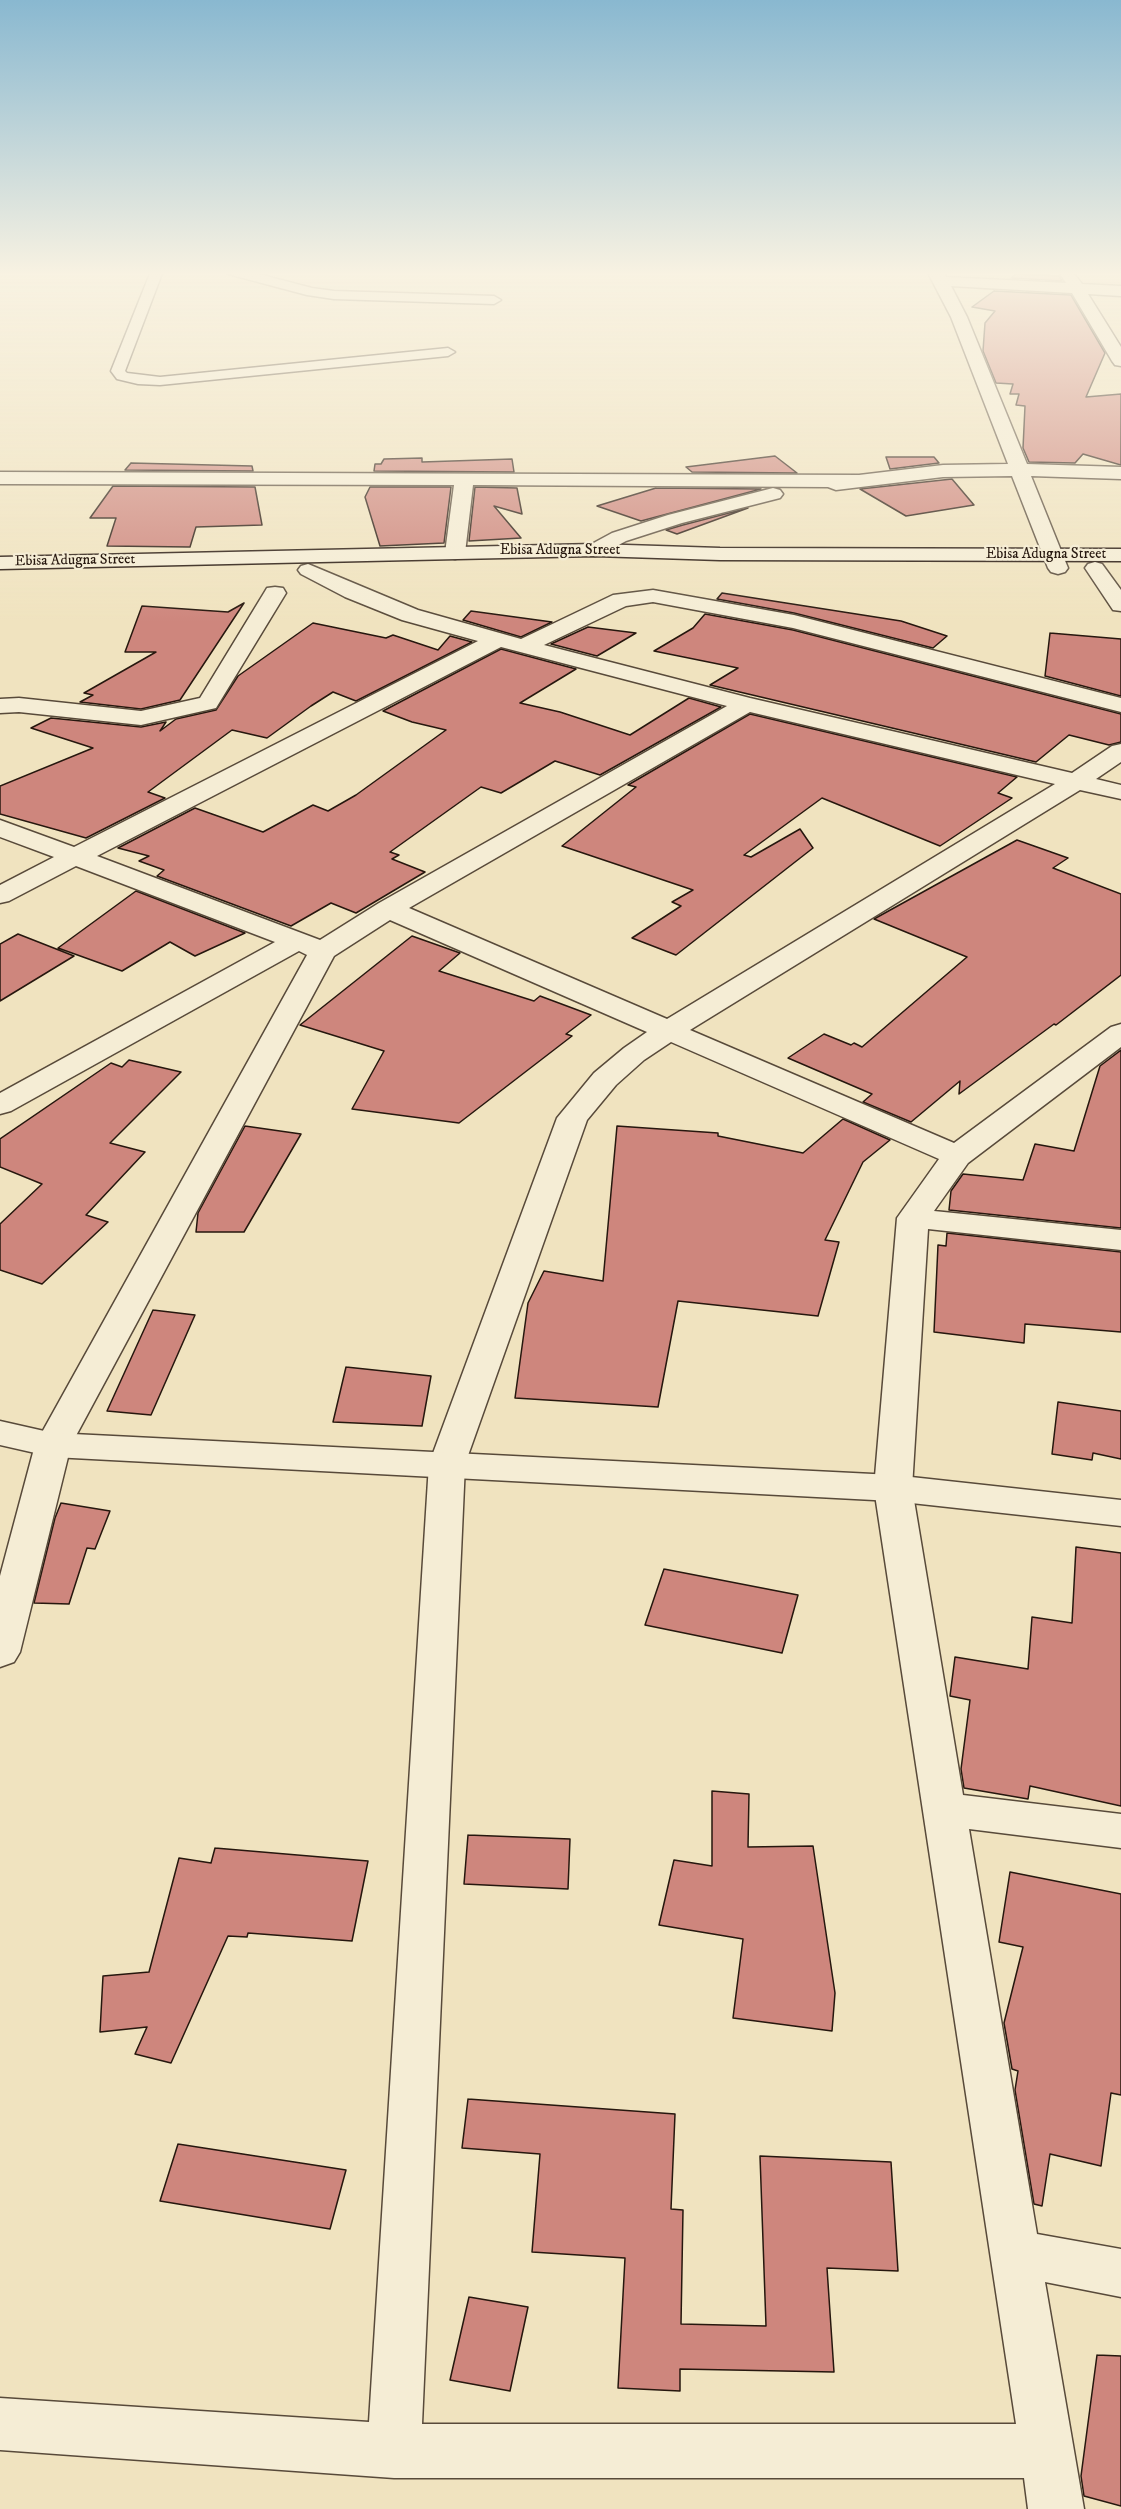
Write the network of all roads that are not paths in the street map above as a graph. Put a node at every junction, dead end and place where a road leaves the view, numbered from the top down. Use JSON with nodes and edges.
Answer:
{"nodes":[{"id":1,"x":987,"y":388,"type":"edge"},
{"id":2,"x":1020,"y":470,"type":"junction"},
{"id":3,"x":1121,"y":473,"type":"edge"},
{"id":4,"x":0,"y":478,"type":"edge"},
{"id":5,"x":464,"y":480,"type":"junction"},
{"id":6,"x":858,"y":482,"type":"junction"},
{"id":7,"x":596,"y":550,"type":"junction"},
{"id":8,"x":455,"y":553,"type":"junction"},
{"id":9,"x":1121,"y":555,"type":"edge"},
{"id":10,"x":1056,"y":561,"type":"junction"},
{"id":11,"x":0,"y":563,"type":"edge"},
{"id":12,"x":1095,"y":567,"type":"junction"},
{"id":13,"x":1121,"y":567,"type":"edge"},
{"id":14,"x":308,"y":570,"type":"junction"},
{"id":15,"x":0,"y":578,"type":"edge"},
{"id":16,"x":275,"y":592,"type":"dead end"},
{"id":17,"x":1121,"y":605,"type":"edge"},
{"id":18,"x":498,"y":640,"type":"junction"},
{"id":19,"x":524,"y":646,"type":"junction"},
{"id":20,"x":747,"y":704,"type":"junction"},
{"id":21,"x":1121,"y":705,"type":"edge"},
{"id":22,"x":0,"y":706,"type":"edge"},
{"id":23,"x":1121,"y":752,"type":"edge"},
{"id":24,"x":1075,"y":782,"type":"junction"},
{"id":25,"x":1121,"y":792,"type":"edge"},
{"id":26,"x":0,"y":828,"type":"edge"},
{"id":27,"x":74,"y":856,"type":"junction"},
{"id":28,"x":0,"y":895,"type":"edge"},
{"id":29,"x":388,"y":909,"type":"junction"},
{"id":30,"x":296,"y":942,"type":"junction"},
{"id":31,"x":322,"y":951,"type":"junction"},
{"id":32,"x":668,"y":1031,"type":"junction"},
{"id":33,"x":1115,"y":1043,"type":"edge"},
{"id":34,"x":0,"y":1105,"type":"edge"},
{"id":35,"x":957,"y":1156,"type":"junction"},
{"id":36,"x":913,"y":1218,"type":"junction"},
{"id":37,"x":1121,"y":1240,"type":"edge"},
{"id":38,"x":0,"y":1433,"type":"edge"},
{"id":39,"x":53,"y":1445,"type":"junction"},
{"id":40,"x":447,"y":1464,"type":"junction"},
{"id":41,"x":893,"y":1488,"type":"junction"},
{"id":42,"x":1121,"y":1514,"type":"edge"},
{"id":43,"x":0,"y":1652,"type":"edge"},
{"id":44,"x":944,"y":1809,"type":"junction"},
{"id":45,"x":1121,"y":1832,"type":"edge"},
{"id":46,"x":1015,"y":2253,"type":"junction"},
{"id":47,"x":1121,"y":2273,"type":"edge"},
{"id":48,"x":0,"y":2424,"type":"edge"},
{"id":49,"x":394,"y":2451,"type":"junction"},
{"id":50,"x":1047,"y":2451,"type":"junction"},
{"id":51,"x":1056,"y":2509,"type":"edge"}],
"edges":[{"from":1,"to":2,"type":"street"},
{"from":2,"to":3,"type":"street"},
{"from":2,"to":6,"type":"street"},
{"from":2,"to":10,"type":"street"},
{"from":4,"to":5,"type":"street"},
{"from":5,"to":6,"type":"street"},
{"from":5,"to":8,"type":"street"},
{"from":6,"to":7,"type":"street"},
{"from":7,"to":8,"type":"street","name":"Ebisa Adugna Street"},
{"from":7,"to":10,"type":"street","name":"Ebisa Adugna Street"},
{"from":8,"to":11,"type":"street","name":"Ebisa Adugna Street"},
{"from":9,"to":10,"type":"street","name":"Ebisa Adugna Street"},
{"from":10,"to":12,"type":"street","name":"Ebisa Adugna Street"},
{"from":10,"to":14,"type":"street","name":"Ebisa Adugna Street"},
{"from":12,"to":13,"type":"street","name":"Ebisa Adugna Street"},
{"from":12,"to":17,"type":"street"},
{"from":14,"to":15,"type":"street","name":"Ebisa Adugna Street"},
{"from":14,"to":18,"type":"street"},
{"from":16,"to":22,"type":"street"},
{"from":18,"to":19,"type":"street"},
{"from":18,"to":27,"type":"street"},
{"from":19,"to":20,"type":"street"},
{"from":19,"to":21,"type":"street"},
{"from":20,"to":24,"type":"street"},
{"from":20,"to":29,"type":"street"},
{"from":23,"to":24,"type":"street"},
{"from":24,"to":25,"type":"street"},
{"from":24,"to":32,"type":"street"},
{"from":26,"to":27,"type":"street"},
{"from":27,"to":28,"type":"street"},
{"from":27,"to":30,"type":"street"},
{"from":29,"to":31,"type":"street"},
{"from":29,"to":32,"type":"street"},
{"from":30,"to":31,"type":"street"},
{"from":30,"to":34,"type":"street"},
{"from":31,"to":39,"type":"street"},
{"from":32,"to":35,"type":"street"},
{"from":32,"to":40,"type":"street"},
{"from":33,"to":35,"type":"street"},
{"from":35,"to":36,"type":"street"},
{"from":36,"to":37,"type":"street"},
{"from":36,"to":41,"type":"street"},
{"from":38,"to":39,"type":"street"},
{"from":39,"to":40,"type":"street"},
{"from":39,"to":43,"type":"street"},
{"from":40,"to":41,"type":"street"},
{"from":40,"to":49,"type":"street"},
{"from":41,"to":42,"type":"street"},
{"from":41,"to":44,"type":"street"},
{"from":44,"to":45,"type":"street"},
{"from":44,"to":46,"type":"street"},
{"from":46,"to":47,"type":"street"},
{"from":46,"to":50,"type":"street"},
{"from":48,"to":49,"type":"street"},
{"from":49,"to":50,"type":"street"},
{"from":50,"to":51,"type":"street"}]}
